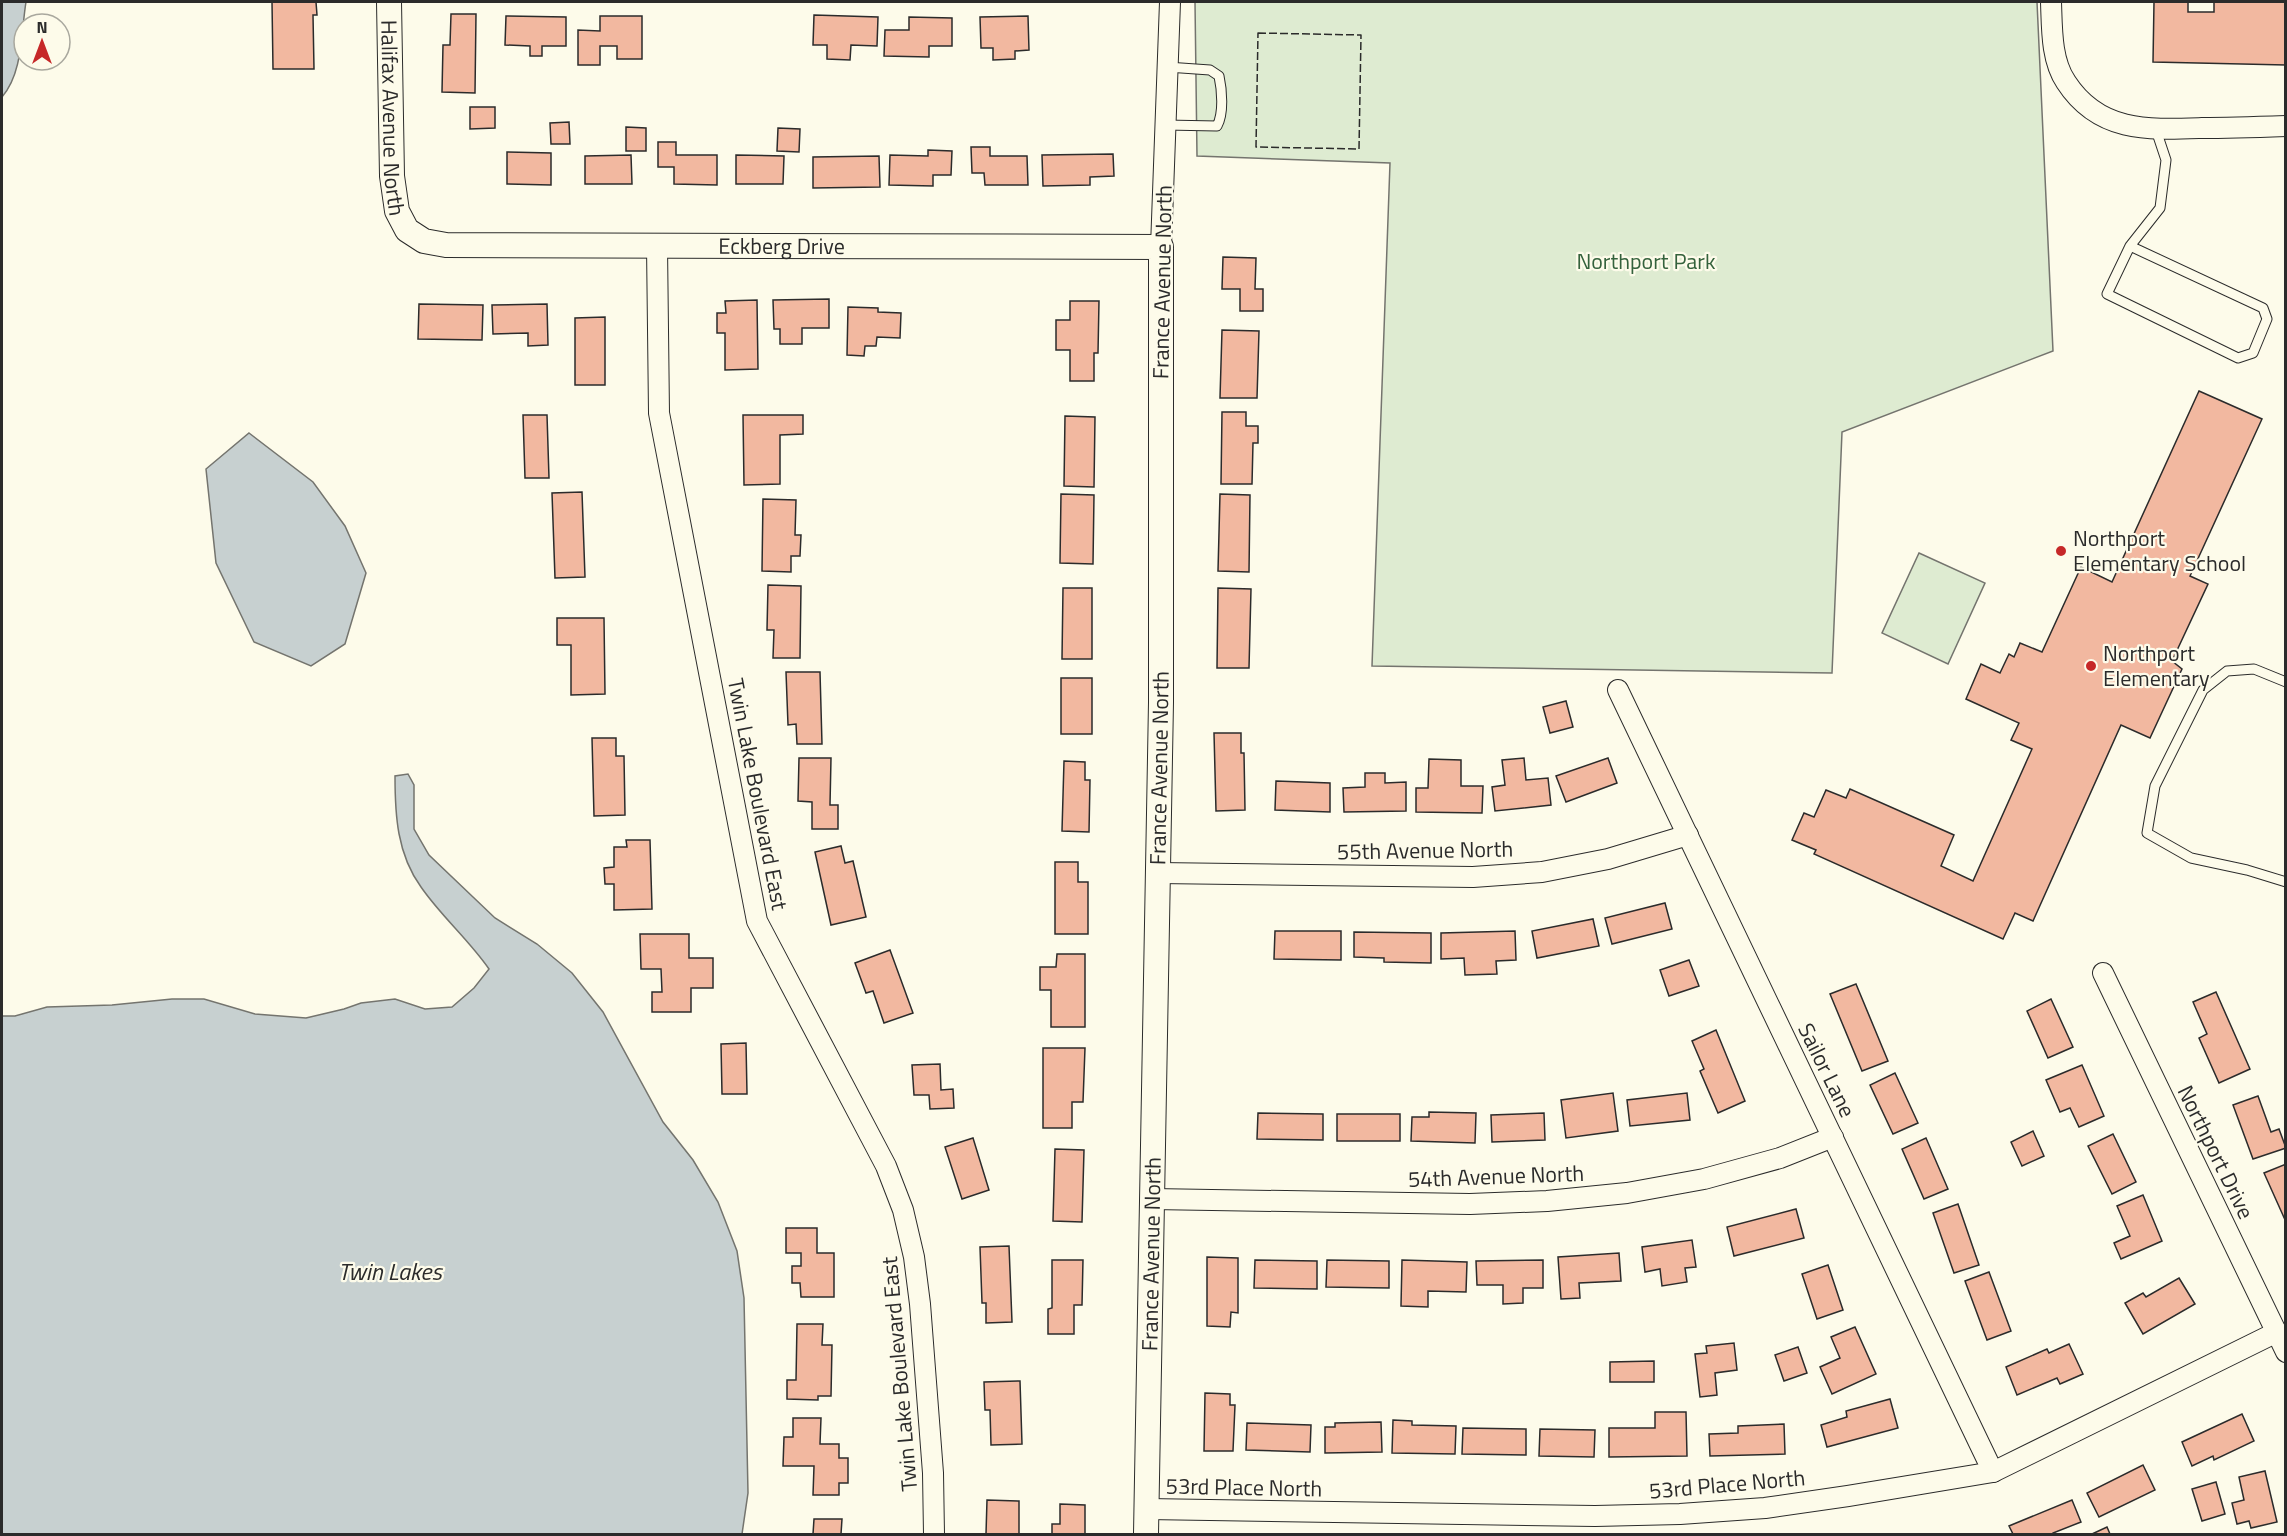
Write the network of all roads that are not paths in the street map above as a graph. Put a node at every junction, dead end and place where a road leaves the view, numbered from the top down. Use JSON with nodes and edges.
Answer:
{"nodes":[{"id":1,"x":389,"y":2,"type":"edge"},
{"id":2,"x":1170,"y":2,"type":"edge"},
{"id":3,"x":2051,"y":2,"type":"edge"},
{"id":4,"x":1167,"y":67,"type":"junction"},
{"id":5,"x":1165,"y":125,"type":"junction"},
{"id":6,"x":2286,"y":126,"type":"edge"},
{"id":7,"x":2156,"y":130,"type":"junction"},
{"id":8,"x":407,"y":230,"type":"joint"},
{"id":9,"x":657,"y":246,"type":"junction"},
{"id":10,"x":2130,"y":246,"type":"junction"},
{"id":11,"x":1161,"y":247,"type":"junction"},
{"id":12,"x":2286,"y":682,"type":"edge"},
{"id":13,"x":1618,"y":690,"type":"dead end"},
{"id":14,"x":1688,"y":835,"type":"junction"},
{"id":15,"x":1158,"y":873,"type":"junction"},
{"id":16,"x":2286,"y":882,"type":"edge"},
{"id":17,"x":2103,"y":973,"type":"dead end"},
{"id":18,"x":1833,"y":1137,"type":"junction"},
{"id":19,"x":1152,"y":1198,"type":"junction"},
{"id":20,"x":2277,"y":1332,"type":"junction"},
{"id":21,"x":2286,"y":1352,"type":"edge"},
{"id":22,"x":1993,"y":1472,"type":"junction"},
{"id":23,"x":1147,"y":1509,"type":"junction"},
{"id":24,"x":934,"y":1534,"type":"edge"},
{"id":25,"x":1146,"y":1534,"type":"edge"}],
"edges":[{"from":1,"to":8,"type":"street","name":"Halifax Avenue North"},
{"from":2,"to":4,"type":"street","name":"France Avenue North"},
{"from":3,"to":7,"type":"street"},
{"from":4,"to":5,"type":"street","name":"France Avenue North"},
{"from":4,"to":5,"type":"lane"},
{"from":5,"to":11,"type":"street","name":"France Avenue North"},
{"from":6,"to":7,"type":"street"},
{"from":7,"to":10,"type":"lane"},
{"from":8,"to":9,"type":"street","name":"Eckberg Drive"},
{"from":9,"to":11,"type":"street","name":"Eckberg Drive"},
{"from":9,"to":24,"type":"street","name":"Twin Lake Boulevard East"},
{"from":10,"to":10,"type":"lane"},
{"from":11,"to":15,"type":"street","name":"France Avenue North"},
{"from":12,"to":16,"type":"lane"},
{"from":13,"to":14,"type":"street","name":"Sailor Lane"},
{"from":14,"to":15,"type":"street","name":"55th Avenue North"},
{"from":14,"to":18,"type":"street","name":"Sailor Lane"},
{"from":15,"to":19,"type":"street","name":"France Avenue North"},
{"from":17,"to":20,"type":"street","name":"Northport Drive"},
{"from":18,"to":19,"type":"street","name":"54th Avenue North"},
{"from":18,"to":22,"type":"street","name":"Sailor Lane"},
{"from":19,"to":23,"type":"street","name":"France Avenue North"},
{"from":20,"to":21,"type":"street","name":"Northport Drive"},
{"from":20,"to":22,"type":"street","name":"53rd Place North"},
{"from":22,"to":23,"type":"street","name":"53rd Place North"},
{"from":23,"to":25,"type":"street","name":"France Avenue North"}]}
